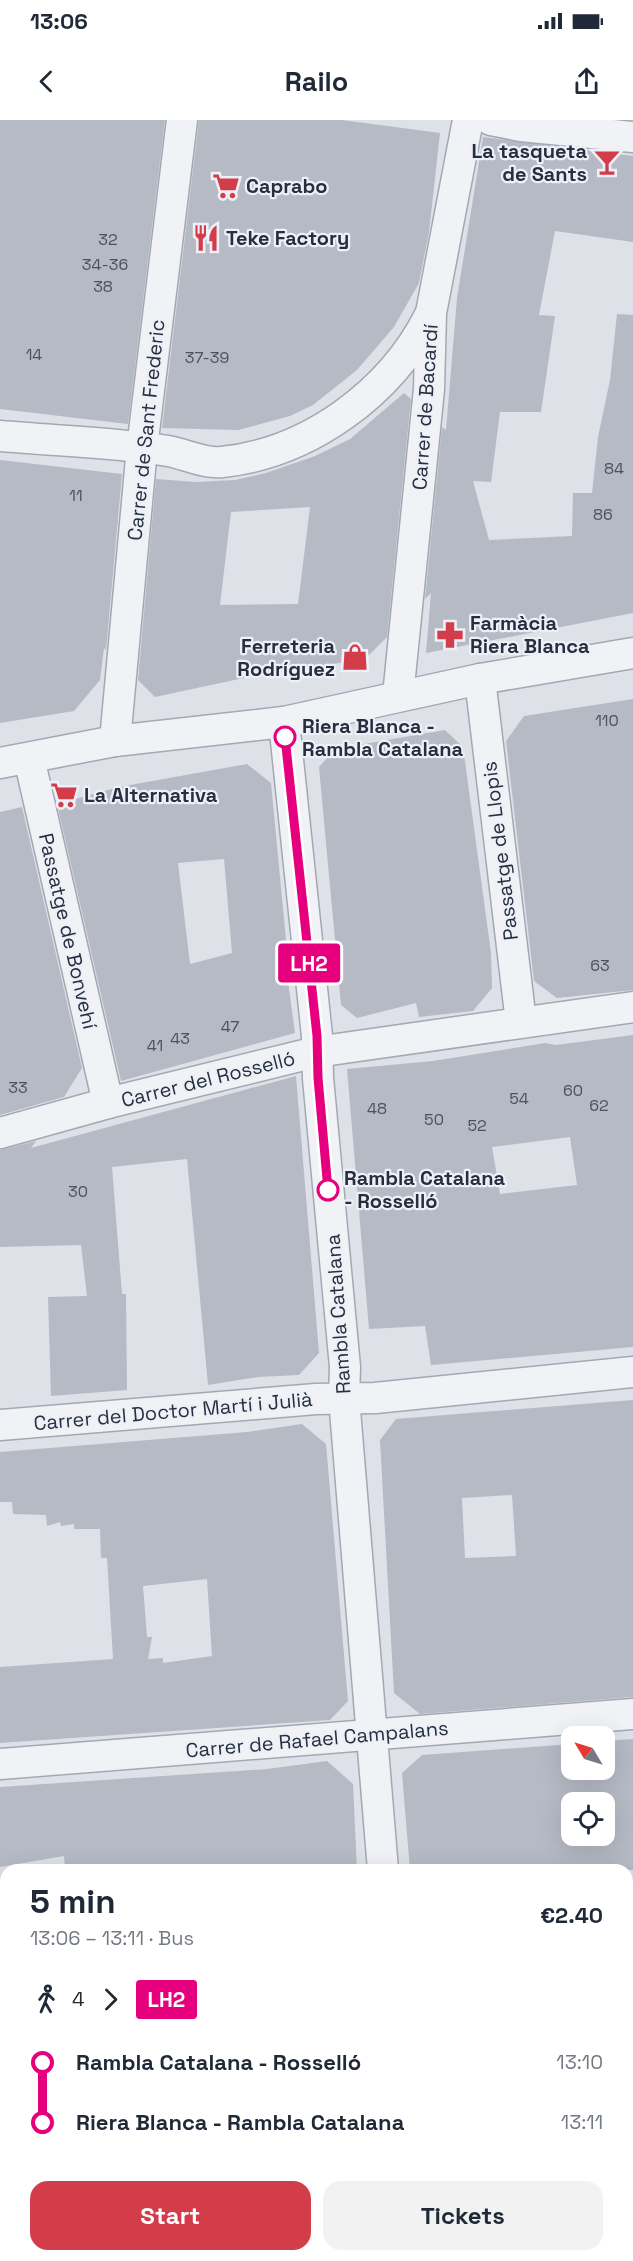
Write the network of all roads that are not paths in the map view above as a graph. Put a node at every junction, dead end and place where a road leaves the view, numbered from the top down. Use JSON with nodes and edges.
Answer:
{"nodes":[{"id":1,"x":182,"y":120,"type":"edge"},
{"id":2,"x":468,"y":120,"type":"edge"},
{"id":3,"x":491,"y":120,"type":"edge"},
{"id":4,"x":633,"y":137,"type":"edge"},
{"id":5,"x":431,"y":313,"type":"junction"},
{"id":6,"x":0,"y":436,"type":"edge"},
{"id":7,"x":142,"y":448,"type":"junction"},
{"id":8,"x":633,"y":653,"type":"edge"},
{"id":9,"x":480,"y":679,"type":"junction"},
{"id":10,"x":398,"y":696,"type":"junction"},
{"id":11,"x":284,"y":722,"type":"junction"},
{"id":12,"x":115,"y":741,"type":"junction"},
{"id":13,"x":29,"y":758,"type":"junction"},
{"id":14,"x":0,"y":763,"type":"edge"},
{"id":15,"x":633,"y":1007,"type":"edge"},
{"id":16,"x":521,"y":1022,"type":"junction"},
{"id":17,"x":316,"y":1052,"type":"junction"},
{"id":18,"x":108,"y":1103,"type":"junction"},
{"id":19,"x":0,"y":1133,"type":"edge"},
{"id":20,"x":633,"y":1372,"type":"edge"},
{"id":21,"x":344,"y":1398,"type":"junction"},
{"id":22,"x":0,"y":1425,"type":"edge"},
{"id":23,"x":633,"y":1714,"type":"edge"},
{"id":24,"x":371,"y":1736,"type":"junction"},
{"id":25,"x":0,"y":1764,"type":"edge"},
{"id":26,"x":382,"y":1864,"type":"edge"}],
"edges":[{"from":1,"to":7,"type":"street","name":"Carrer de Sant Frederic"},
{"from":2,"to":5,"type":"street","name":"Carrer de Bacardí"},
{"from":3,"to":4,"type":"street"},
{"from":5,"to":7,"type":"street"},
{"from":5,"to":10,"type":"street","name":"Carrer de Bacardí"},
{"from":6,"to":7,"type":"street"},
{"from":7,"to":12,"type":"street","name":"Carrer de Sant Frederic"},
{"from":8,"to":9,"type":"street"},
{"from":9,"to":10,"type":"street"},
{"from":9,"to":16,"type":"street","name":"Passatge de Llopis"},
{"from":10,"to":11,"type":"street"},
{"from":11,"to":12,"type":"street"},
{"from":11,"to":17,"type":"street","name":"Rambla Catalana"},
{"from":12,"to":13,"type":"street"},
{"from":13,"to":14,"type":"street"},
{"from":13,"to":18,"type":"street","name":"Passatge de Bonvehí"},
{"from":15,"to":16,"type":"street","name":"Carrer del Rosselló"},
{"from":16,"to":17,"type":"street","name":"Carrer del Rosselló"},
{"from":17,"to":18,"type":"street","name":"Carrer del Rosselló"},
{"from":17,"to":21,"type":"street","name":"Rambla Catalana"},
{"from":18,"to":19,"type":"street","name":"Carrer del Rosselló"},
{"from":20,"to":21,"type":"street","name":"Carrer del Doctor Martí i Julià"},
{"from":21,"to":22,"type":"street","name":"Carrer del Doctor Martí i Julià"},
{"from":21,"to":24,"type":"street","name":"Rambla Catalana"},
{"from":23,"to":24,"type":"street","name":"Carrer de Rafael Campalans"},
{"from":24,"to":25,"type":"street","name":"Carrer de Rafael Campalans"},
{"from":24,"to":26,"type":"street","name":"Rambla Catalana"}]}
